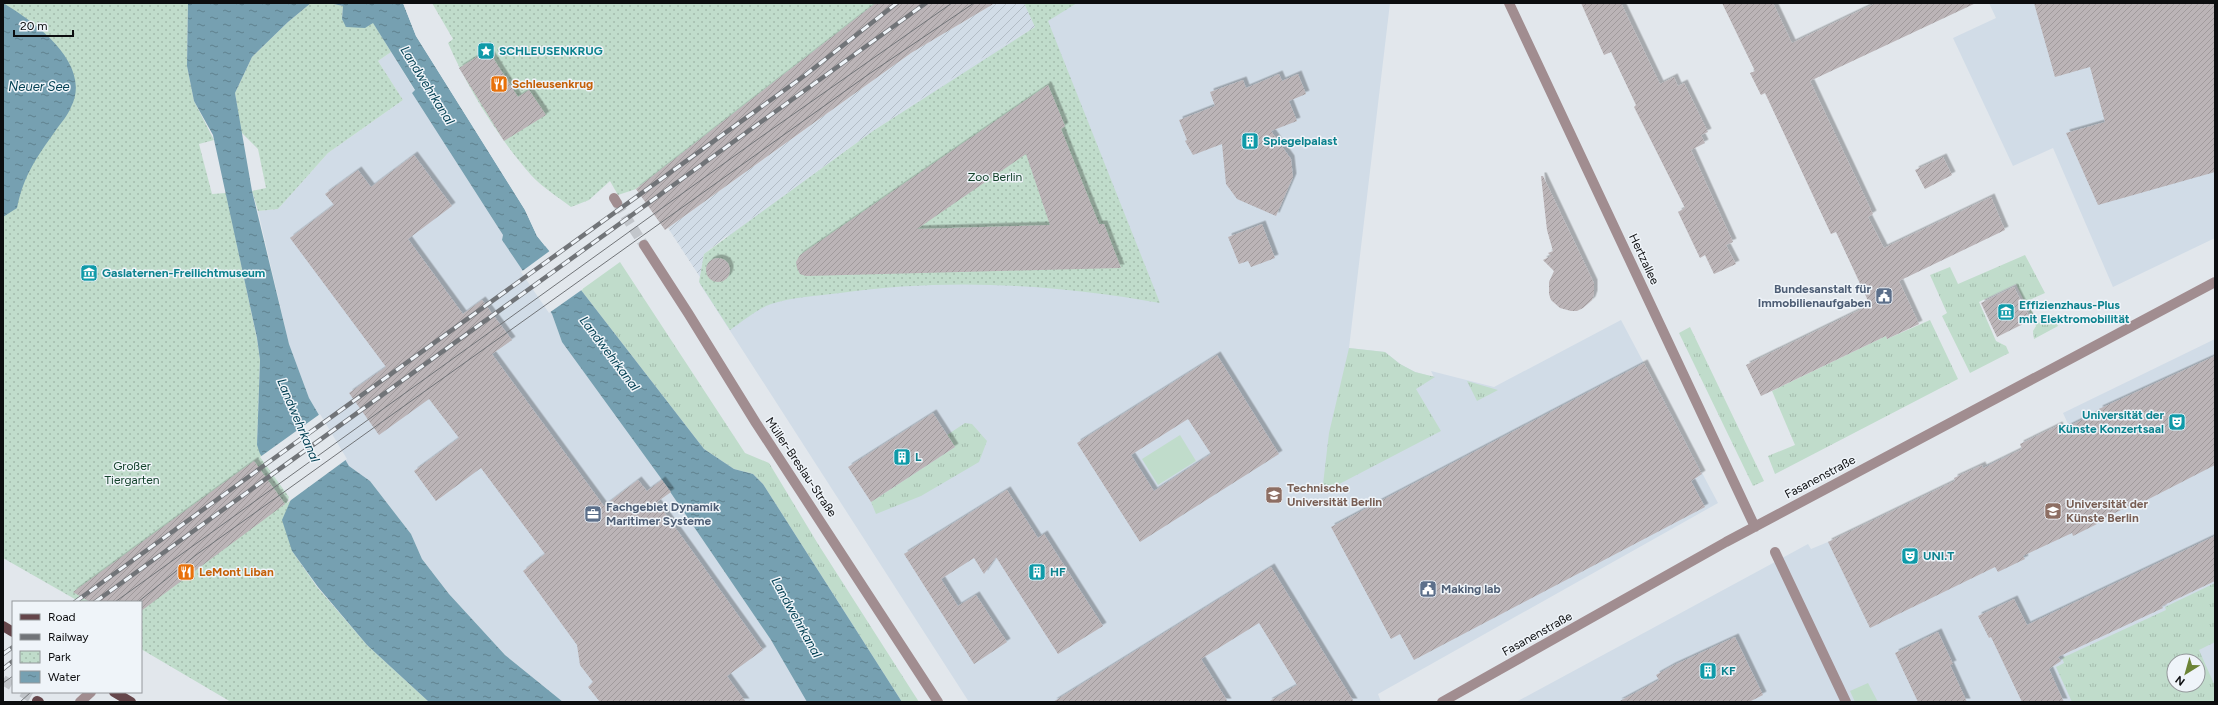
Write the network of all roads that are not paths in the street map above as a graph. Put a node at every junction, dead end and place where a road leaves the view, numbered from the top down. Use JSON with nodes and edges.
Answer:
{"nodes":[{"id":1,"x":1509,"y":3,"type":"edge"},
{"id":2,"x":644,"y":245,"type":"tunnel mouth"},
{"id":3,"x":2215,"y":282,"type":"edge"},
{"id":4,"x":1755,"y":527,"type":"junction"},
{"id":5,"x":1775,"y":552,"type":"dead end"},
{"id":6,"x":3,"y":626,"type":"edge"},
{"id":7,"x":12,"y":631,"type":"edge"},
{"id":8,"x":90,"y":693,"type":"edge"},
{"id":9,"x":118,"y":697,"type":"edge"},
{"id":10,"x":80,"y":702,"type":"edge"},
{"id":11,"x":131,"y":702,"type":"edge"},
{"id":12,"x":938,"y":702,"type":"edge"},
{"id":13,"x":1442,"y":702,"type":"edge"},
{"id":14,"x":1846,"y":702,"type":"edge"}],
"edges":[{"from":1,"to":4,"type":"street","name":"Hertzallee"},
{"from":2,"to":12,"type":"street","name":"Müller-Breslau-Straße"},
{"from":3,"to":4,"type":"street","name":"Fasanenstraße"},
{"from":4,"to":13,"type":"street","name":"Fasanenstraße"},
{"from":5,"to":14,"type":"street"},
{"from":6,"to":7,"type":"main road"},
{"from":8,"to":10,"type":"street"},
{"from":9,"to":11,"type":"main road"}]}
